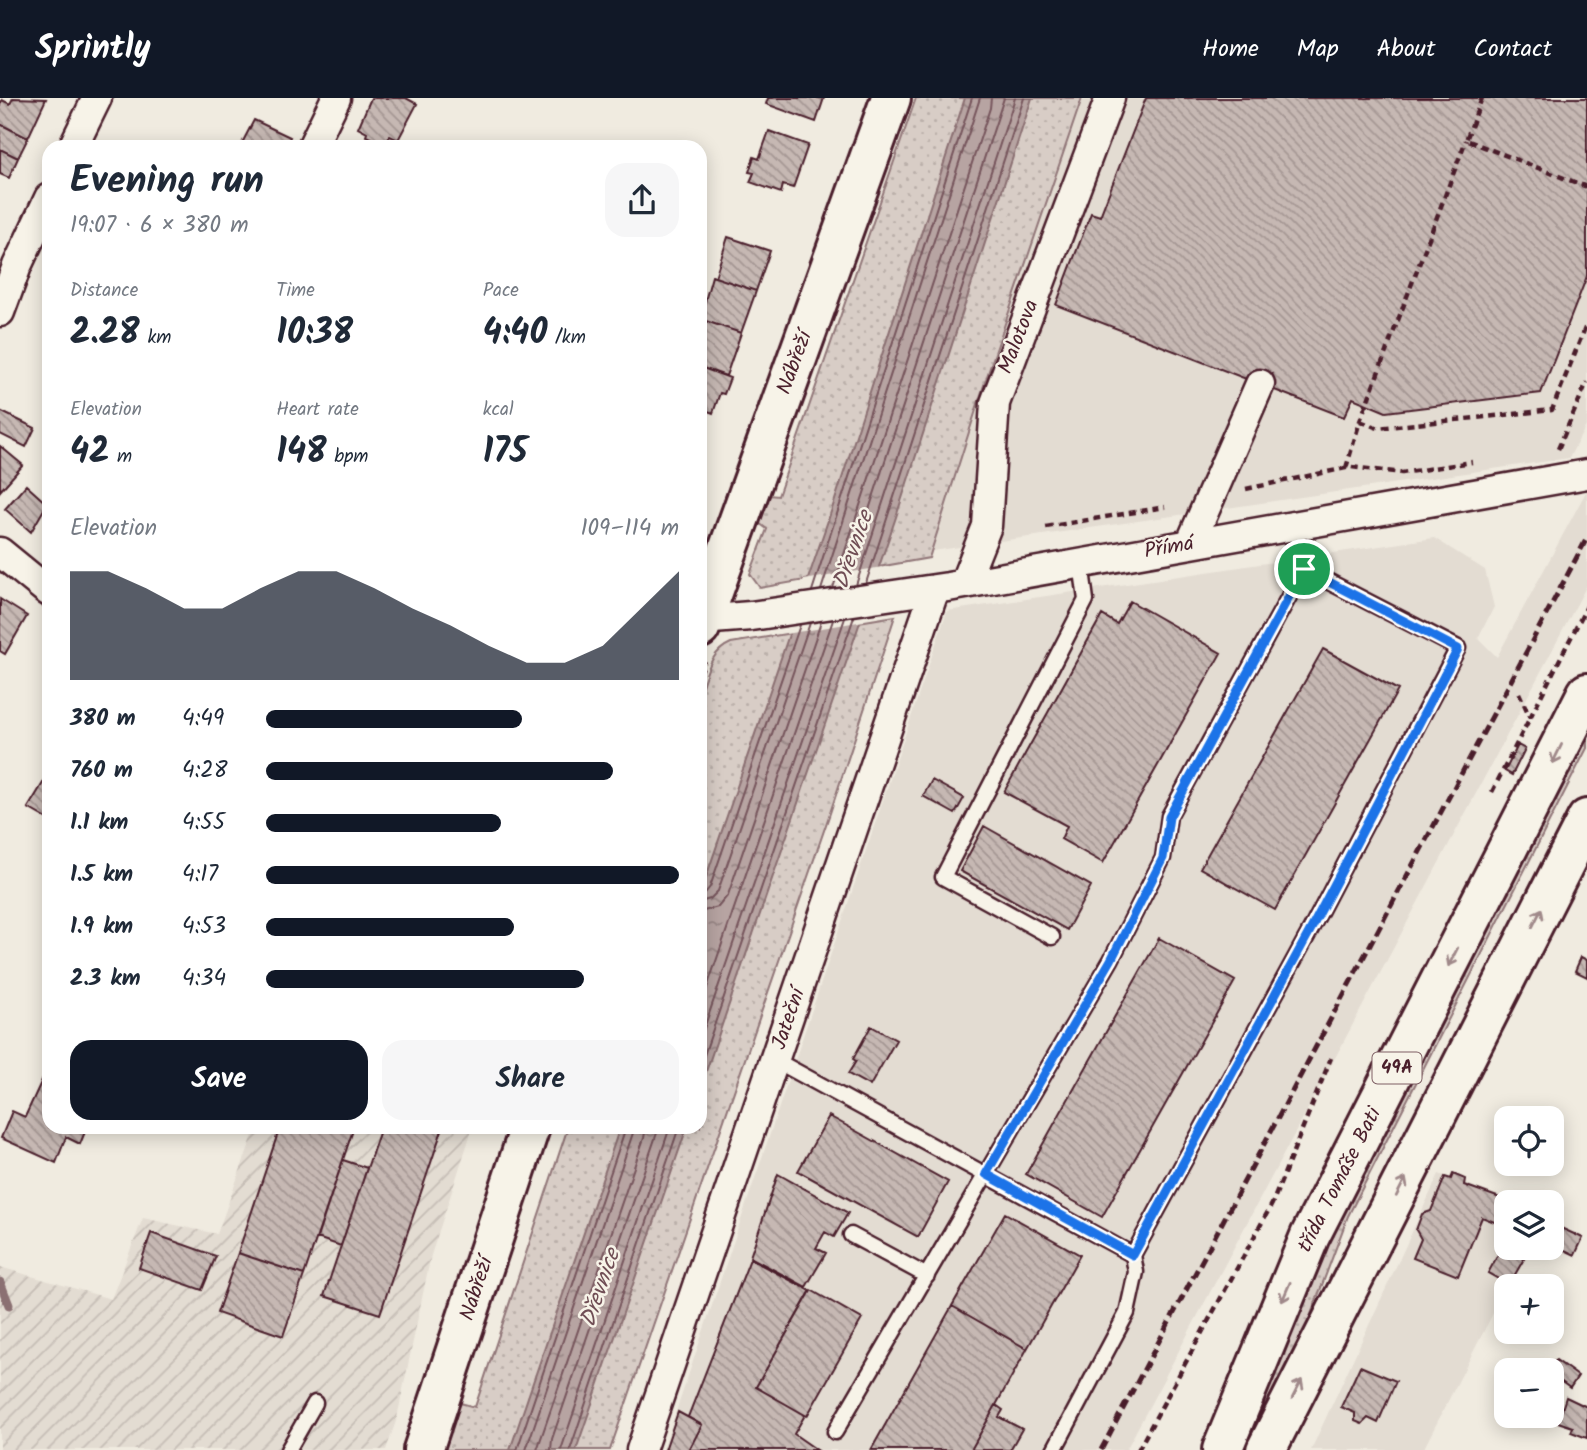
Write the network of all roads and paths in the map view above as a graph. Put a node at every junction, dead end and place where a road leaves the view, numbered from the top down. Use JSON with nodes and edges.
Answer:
{"nodes":[{"id":1,"x":97,"y":98,"type":"edge"},
{"id":2,"x":336,"y":98,"type":"edge"},
{"id":3,"x":891,"y":98,"type":"edge"},
{"id":4,"x":1110,"y":98,"type":"edge"},
{"id":5,"x":1482,"y":98,"type":"edge"},
{"id":6,"x":76,"y":140,"type":"edge"},
{"id":7,"x":315,"y":140,"type":"edge"},
{"id":8,"x":1465,"y":140,"type":"junction"},
{"id":9,"x":1587,"y":187,"type":"edge"},
{"id":10,"x":42,"y":213,"type":"edge"},
{"id":11,"x":0,"y":312,"type":"edge"},
{"id":12,"x":1587,"y":323,"type":"edge"},
{"id":13,"x":1587,"y":382,"type":"edge"},
{"id":14,"x":1261,"y":384,"type":"dead end"},
{"id":15,"x":1360,"y":421,"type":"junction"},
{"id":16,"x":1558,"y":449,"type":"junction"},
{"id":17,"x":1568,"y":449,"type":"dead end"},
{"id":18,"x":1547,"y":450,"type":"dead end"},
{"id":19,"x":1481,"y":461,"type":"dead end"},
{"id":20,"x":1346,"y":468,"type":"junction"},
{"id":21,"x":1587,"y":474,"type":"edge"},
{"id":22,"x":1244,"y":490,"type":"dead end"},
{"id":23,"x":1166,"y":507,"type":"dead end"},
{"id":24,"x":1295,"y":526,"type":"junction"},
{"id":25,"x":1046,"y":527,"type":"dead end"},
{"id":26,"x":1190,"y":544,"type":"junction"},
{"id":27,"x":0,"y":552,"type":"edge"},
{"id":28,"x":1081,"y":563,"type":"junction"},
{"id":29,"x":1304,"y":569,"type":"junction"},
{"id":30,"x":964,"y":584,"type":"junction"},
{"id":31,"x":42,"y":586,"type":"edge"},
{"id":32,"x":935,"y":589,"type":"junction"},
{"id":33,"x":707,"y":605,"type":"edge"},
{"id":34,"x":1587,"y":606,"type":"edge"},
{"id":35,"x":707,"y":621,"type":"edge"},
{"id":36,"x":1519,"y":693,"type":"dead end"},
{"id":37,"x":1587,"y":693,"type":"edge"},
{"id":38,"x":1530,"y":717,"type":"junction"},
{"id":39,"x":1492,"y":792,"type":"dead end"},
{"id":40,"x":1587,"y":819,"type":"edge"},
{"id":41,"x":1052,"y":937,"type":"dead end"},
{"id":42,"x":1331,"y":1058,"type":"dead end"},
{"id":43,"x":775,"y":1060,"type":"junction"},
{"id":44,"x":528,"y":1134,"type":"edge"},
{"id":45,"x":986,"y":1174,"type":"junction"},
{"id":46,"x":851,"y":1235,"type":"dead end"},
{"id":47,"x":1133,"y":1255,"type":"junction"},
{"id":48,"x":927,"y":1276,"type":"junction"},
{"id":49,"x":315,"y":1403,"type":"dead end"},
{"id":50,"x":835,"y":1432,"type":"dead end"},
{"id":51,"x":288,"y":1450,"type":"edge"},
{"id":52,"x":423,"y":1450,"type":"edge"},
{"id":53,"x":641,"y":1450,"type":"edge"},
{"id":54,"x":1054,"y":1450,"type":"edge"},
{"id":55,"x":1139,"y":1450,"type":"edge"},
{"id":56,"x":1222,"y":1450,"type":"edge"},
{"id":57,"x":1266,"y":1450,"type":"edge"}],
"edges":[{"from":1,"to":6,"type":"street"},
{"from":2,"to":7,"type":"street"},
{"from":3,"to":33,"type":"main road","name":"Nábřeží"},
{"from":4,"to":30,"type":"street","name":"Malotova"},
{"from":5,"to":8,"type":"path"},
{"from":8,"to":9,"type":"path"},
{"from":8,"to":15,"type":"path"},
{"from":10,"to":11,"type":"street"},
{"from":12,"to":15,"type":"path"},
{"from":13,"to":16,"type":"path"},
{"from":14,"to":26,"type":"street"},
{"from":15,"to":20,"type":"path"},
{"from":16,"to":17,"type":"path"},
{"from":16,"to":18,"type":"path"},
{"from":19,"to":20,"type":"path"},
{"from":20,"to":22,"type":"path"},
{"from":21,"to":24,"type":"street","name":"Přímá"},
{"from":23,"to":25,"type":"path"},
{"from":24,"to":26,"type":"street","name":"Přímá"},
{"from":24,"to":29,"type":"lane"},
{"from":26,"to":28,"type":"street","name":"Přímá"},
{"from":27,"to":31,"type":"street"},
{"from":28,"to":30,"type":"street","name":"Přímá"},
{"from":28,"to":41,"type":"lane"},
{"from":29,"to":45,"type":"lane"},
{"from":29,"to":47,"type":"lane"},
{"from":30,"to":32,"type":"street","name":"Přímá"},
{"from":32,"to":35,"type":"street","name":"Přímá"},
{"from":32,"to":43,"type":"street","name":"Jateční"},
{"from":34,"to":38,"type":"path"},
{"from":36,"to":38,"type":"path"},
{"from":37,"to":56,"type":"main road","name":"třída Tomáše Bati","number":"49A","one_way":true},
{"from":38,"to":39,"type":"path"},
{"from":57,"to":40,"type":"main road","number":"49A","one_way":true},
{"from":42,"to":55,"type":"path"},
{"from":43,"to":45,"type":"lane"},
{"from":43,"to":53,"type":"street","name":"Jateční"},
{"from":44,"to":52,"type":"main road","name":"Nábřeží"},
{"from":45,"to":47,"type":"lane"},
{"from":45,"to":48,"type":"lane"},
{"from":46,"to":48,"type":"lane"},
{"from":47,"to":54,"type":"lane"},
{"from":48,"to":50,"type":"lane"},
{"from":49,"to":51,"type":"lane"}]}
